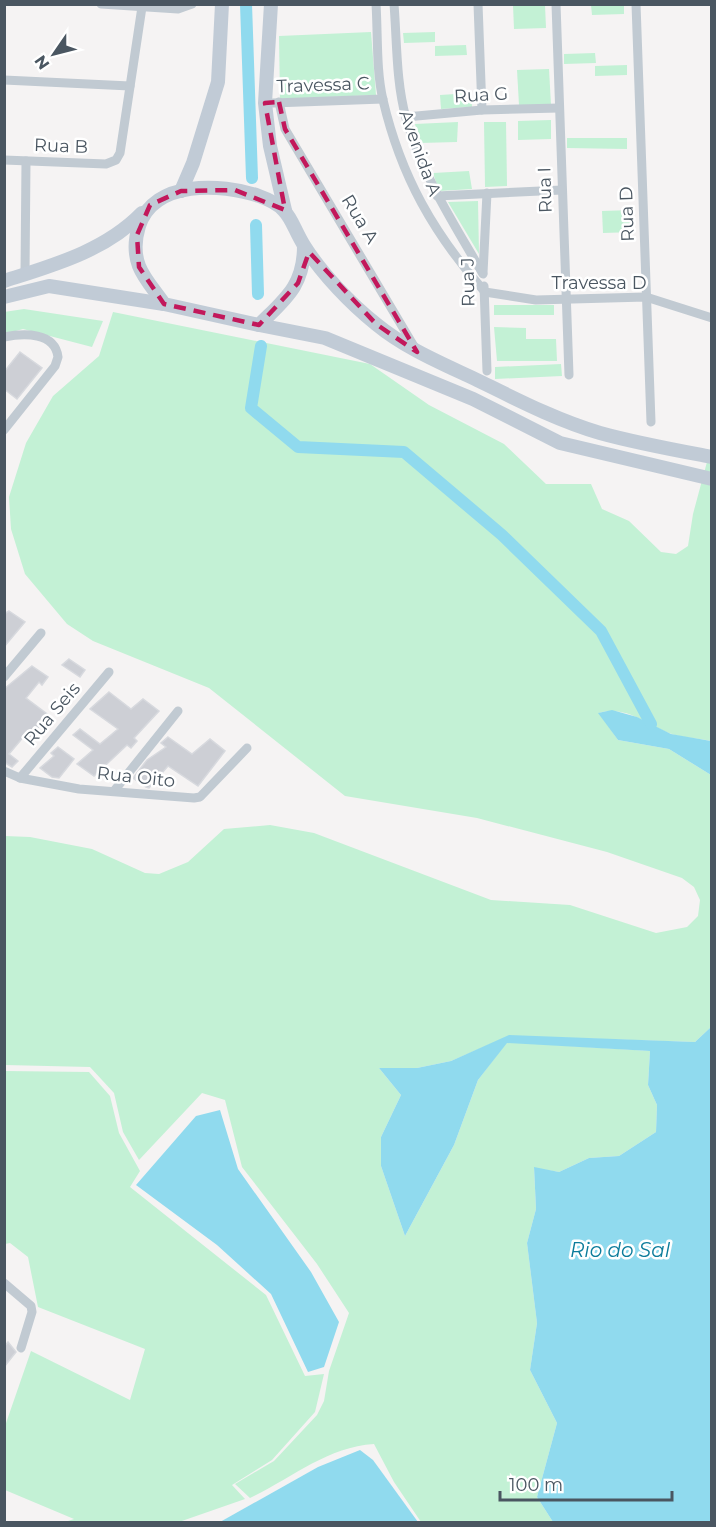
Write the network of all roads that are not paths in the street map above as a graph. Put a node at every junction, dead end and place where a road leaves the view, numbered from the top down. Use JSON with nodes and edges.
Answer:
{"nodes":[{"id":1,"x":100,"y":4,"type":"edge"},
{"id":2,"x":192,"y":4,"type":"edge"},
{"id":3,"x":222,"y":4,"type":"edge"},
{"id":4,"x":271,"y":4,"type":"edge"},
{"id":5,"x":375,"y":4,"type":"edge"},
{"id":6,"x":394,"y":4,"type":"edge"},
{"id":7,"x":478,"y":4,"type":"edge"},
{"id":8,"x":556,"y":4,"type":"edge"},
{"id":9,"x":636,"y":4,"type":"edge"},
{"id":10,"x":142,"y":7,"type":"junction"},
{"id":11,"x":4,"y":80,"type":"edge"},
{"id":12,"x":130,"y":86,"type":"junction"},
{"id":13,"x":383,"y":99,"type":"junction"},
{"id":14,"x":272,"y":103,"type":"junction"},
{"id":15,"x":559,"y":108,"type":"junction"},
{"id":16,"x":482,"y":110,"type":"junction"},
{"id":17,"x":406,"y":117,"type":"junction"},
{"id":18,"x":4,"y":160,"type":"edge"},
{"id":19,"x":26,"y":161,"type":"junction"},
{"id":20,"x":562,"y":190,"type":"junction"},
{"id":21,"x":181,"y":191,"type":"junction"},
{"id":22,"x":487,"y":193,"type":"junction"},
{"id":23,"x":437,"y":196,"type":"junction"},
{"id":24,"x":150,"y":205,"type":"junction"},
{"id":25,"x":285,"y":210,"type":"junction"},
{"id":26,"x":304,"y":246,"type":"junction"},
{"id":27,"x":25,"y":274,"type":"junction"},
{"id":28,"x":483,"y":274,"type":"junction"},
{"id":29,"x":4,"y":281,"type":"edge"},
{"id":30,"x":485,"y":292,"type":"junction"},
{"id":31,"x":4,"y":297,"type":"edge"},
{"id":32,"x":646,"y":297,"type":"junction"},
{"id":33,"x":567,"y":298,"type":"junction"},
{"id":34,"x":164,"y":304,"type":"junction"},
{"id":35,"x":711,"y":318,"type":"edge"},
{"id":36,"x":259,"y":325,"type":"junction"},
{"id":37,"x":4,"y":337,"type":"edge"},
{"id":38,"x":417,"y":352,"type":"junction"},
{"id":39,"x":487,"y":371,"type":"dead end"},
{"id":40,"x":569,"y":375,"type":"dead end"},
{"id":41,"x":651,"y":422,"type":"dead end"},
{"id":42,"x":4,"y":430,"type":"edge"},
{"id":43,"x":711,"y":457,"type":"edge"},
{"id":44,"x":711,"y":479,"type":"edge"},
{"id":45,"x":41,"y":633,"type":"dead end"},
{"id":46,"x":109,"y":672,"type":"dead end"},
{"id":47,"x":4,"y":677,"type":"edge"},
{"id":48,"x":178,"y":711,"type":"dead end"},
{"id":49,"x":247,"y":748,"type":"dead end"},
{"id":50,"x":4,"y":771,"type":"edge"},
{"id":51,"x":20,"y":778,"type":"junction"},
{"id":52,"x":114,"y":791,"type":"junction"},
{"id":53,"x":4,"y":1283,"type":"edge"},
{"id":54,"x":21,"y":1348,"type":"dead end"}],
"edges":[{"from":1,"to":10,"type":"street"},
{"from":2,"to":10,"type":"street"},
{"from":3,"to":21,"type":"main road"},
{"from":4,"to":14,"type":"main road","name":"Rua A"},
{"from":5,"to":13,"type":"street","name":"Avenida A"},
{"from":6,"to":17,"type":"street","name":"Avenida A"},
{"from":7,"to":16,"type":"street"},
{"from":8,"to":15,"type":"street","name":"Rua I"},
{"from":9,"to":32,"type":"street","name":"Rua D"},
{"from":10,"to":12,"type":"street"},
{"from":11,"to":12,"type":"street"},
{"from":12,"to":19,"type":"street","name":"Rua B"},
{"from":13,"to":14,"type":"street","name":"Travessa C"},
{"from":13,"to":30,"type":"street","name":"Avenida A"},
{"from":14,"to":25,"type":"main road","name":"Rua A"},
{"from":14,"to":38,"type":"street","name":"Rua A"},
{"from":15,"to":16,"type":"street","name":"Rua G"},
{"from":15,"to":20,"type":"street","name":"Rua I"},
{"from":16,"to":17,"type":"street","name":"Rua G"},
{"from":17,"to":23,"type":"street","name":"Avenida A"},
{"from":18,"to":19,"type":"street","name":"Rua B"},
{"from":19,"to":27,"type":"street"},
{"from":20,"to":22,"type":"street"},
{"from":20,"to":33,"type":"street","name":"Rua I"},
{"from":21,"to":24,"type":"main road"},
{"from":21,"to":25,"type":"main road"},
{"from":22,"to":23,"type":"street"},
{"from":22,"to":28,"type":"street","name":"Rua J"},
{"from":23,"to":28,"type":"street","name":"Avenida A"},
{"from":24,"to":27,"type":"main road"},
{"from":24,"to":34,"type":"main road"},
{"from":25,"to":26,"type":"main road"},
{"from":26,"to":36,"type":"main road"},
{"from":26,"to":38,"type":"main road"},
{"from":27,"to":29,"type":"main road"},
{"from":28,"to":30,"type":"street","name":"Rua J"},
{"from":30,"to":33,"type":"street","name":"Travessa D"},
{"from":30,"to":39,"type":"street","name":"Rua J"},
{"from":31,"to":34,"type":"main road"},
{"from":32,"to":33,"type":"street","name":"Travessa D"},
{"from":32,"to":35,"type":"street","name":"Travessa D"},
{"from":32,"to":41,"type":"street","name":"Rua D"},
{"from":33,"to":40,"type":"street","name":"Rua I"},
{"from":34,"to":36,"type":"main road"},
{"from":36,"to":44,"type":"main road"},
{"from":37,"to":42,"type":"street"},
{"from":38,"to":43,"type":"main road"},
{"from":45,"to":47,"type":"street"},
{"from":46,"to":51,"type":"street","name":"Rua Seis"},
{"from":48,"to":52,"type":"street"},
{"from":49,"to":52,"type":"street","name":"Rua Oito"},
{"from":50,"to":51,"type":"street","name":"Rua Oito"},
{"from":51,"to":52,"type":"street","name":"Rua Oito"},
{"from":53,"to":54,"type":"street"}]}
